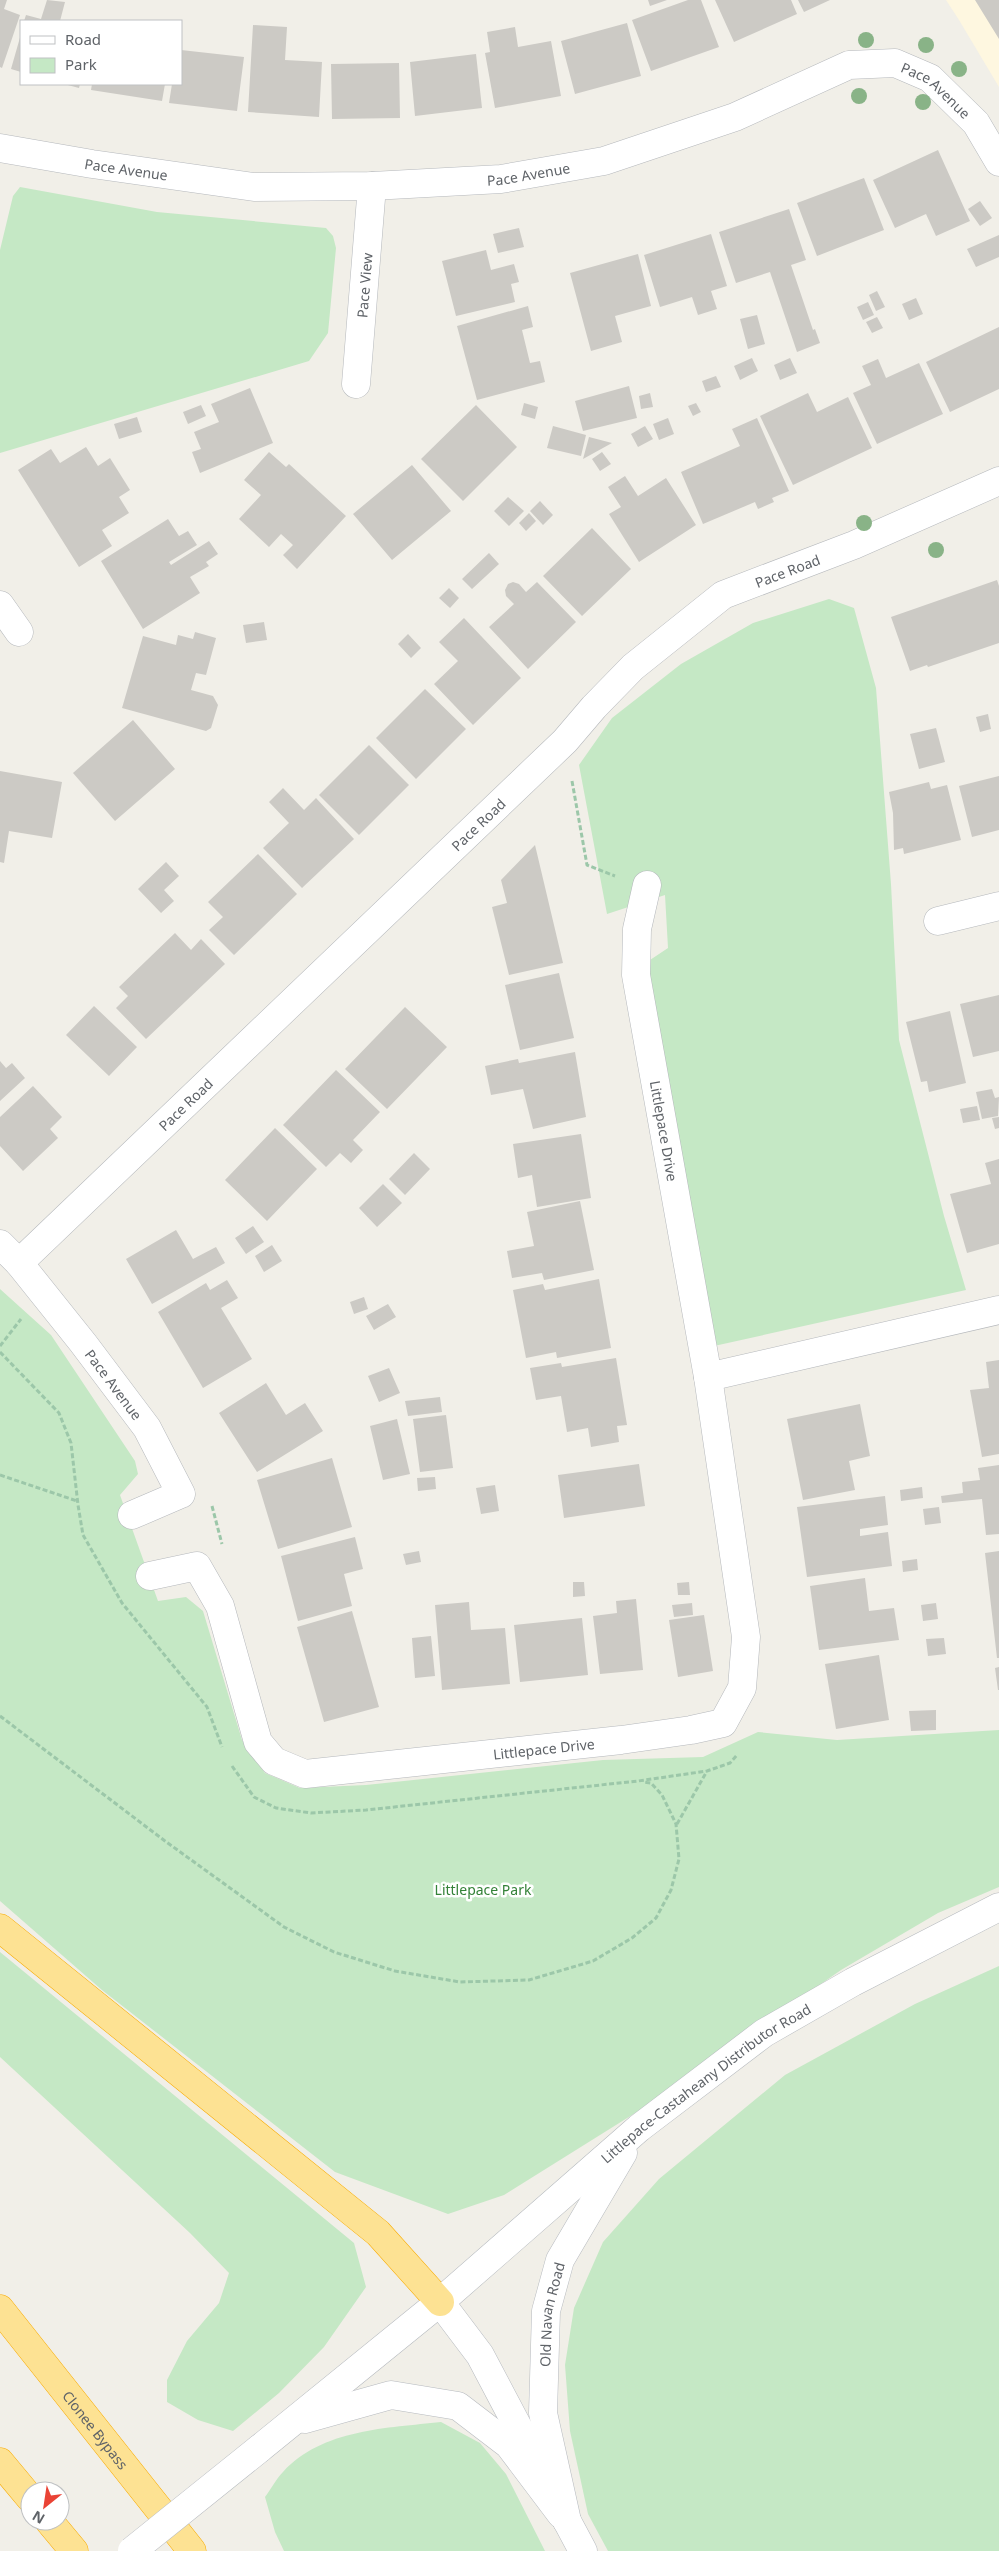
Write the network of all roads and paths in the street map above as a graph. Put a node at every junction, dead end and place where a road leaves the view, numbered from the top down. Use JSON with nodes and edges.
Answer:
{"nodes":[{"id":1,"x":0,"y":148,"type":"edge"},
{"id":2,"x":999,"y":162,"type":"edge"},
{"id":3,"x":372,"y":186,"type":"junction"},
{"id":4,"x":356,"y":384,"type":"dead end"},
{"id":5,"x":999,"y":481,"type":"edge"},
{"id":6,"x":0,"y":605,"type":"edge"},
{"id":7,"x":19,"y":632,"type":"dead end"},
{"id":8,"x":565,"y":741,"type":"junction"},
{"id":9,"x":647,"y":885,"type":"joint"},
{"id":10,"x":999,"y":906,"type":"edge"},
{"id":11,"x":938,"y":921,"type":"dead end"},
{"id":12,"x":9,"y":1254,"type":"edge"},
{"id":13,"x":999,"y":1310,"type":"edge"},
{"id":14,"x":0,"y":1352,"type":"edge"},
{"id":15,"x":708,"y":1377,"type":"junction"},
{"id":16,"x":0,"y":1476,"type":"edge"},
{"id":17,"x":77,"y":1501,"type":"junction"},
{"id":18,"x":212,"y":1504,"type":"dead end"},
{"id":19,"x":132,"y":1515,"type":"dead end"},
{"id":20,"x":225,"y":1551,"type":"dead end"},
{"id":21,"x":150,"y":1576,"type":"dead end"},
{"id":22,"x":0,"y":1716,"type":"edge"},
{"id":23,"x":723,"y":1723,"type":"junction"},
{"id":24,"x":224,"y":1750,"type":"dead end"},
{"id":25,"x":228,"y":1759,"type":"dead end"},
{"id":26,"x":707,"y":1771,"type":"junction"},
{"id":27,"x":638,"y":1781,"type":"junction"},
{"id":28,"x":676,"y":1824,"type":"junction"},
{"id":29,"x":999,"y":1907,"type":"edge"},
{"id":30,"x":0,"y":1928,"type":"edge"},
{"id":31,"x":639,"y":2128,"type":"junction"},
{"id":32,"x":440,"y":2302,"type":"junction"},
{"id":33,"x":0,"y":2309,"type":"edge"},
{"id":34,"x":296,"y":2422,"type":"junction"},
{"id":35,"x":0,"y":2462,"type":"edge"},
{"id":36,"x":20,"y":2486,"type":"edge"},
{"id":37,"x":567,"y":2521,"type":"junction"},
{"id":38,"x":57,"y":2531,"type":"edge"},
{"id":39,"x":74,"y":2551,"type":"edge"},
{"id":40,"x":132,"y":2551,"type":"edge"},
{"id":41,"x":192,"y":2551,"type":"edge"},
{"id":42,"x":583,"y":2551,"type":"edge"}],
"edges":[{"from":1,"to":3,"type":"street","name":"Pace Avenue"},
{"from":2,"to":3,"type":"street","name":"Pace Avenue"},
{"from":3,"to":4,"type":"street","name":"Pace View"},
{"from":5,"to":8,"type":"street","name":"Pace Road"},
{"from":6,"to":7,"type":"street"},
{"from":8,"to":9,"type":"path"},
{"from":8,"to":12,"type":"street","name":"Pace Road"},
{"from":9,"to":15,"type":"street","name":"Littlepace Drive"},
{"from":10,"to":11,"type":"street"},
{"from":12,"to":19,"type":"street","name":"Pace Avenue"},
{"from":13,"to":15,"type":"street"},
{"from":14,"to":17,"type":"path"},
{"from":15,"to":23,"type":"street","name":"Littlepace Drive"},
{"from":16,"to":17,"type":"path"},
{"from":17,"to":24,"type":"path"},
{"from":18,"to":20,"type":"path"},
{"from":21,"to":23,"type":"street","name":"Littlepace Drive"},
{"from":22,"to":28,"type":"path"},
{"from":23,"to":26,"type":"path"},
{"from":25,"to":27,"type":"path"},
{"from":26,"to":27,"type":"path"},
{"from":26,"to":28,"type":"path"},
{"from":27,"to":28,"type":"path"},
{"from":29,"to":31,"type":"street","name":"Littlepace-Castaheany Distributor Road"},
{"from":30,"to":32,"type":"highway"},
{"from":31,"to":32,"type":"street","name":"Littlepace-Castaheany Distributor Road"},
{"from":31,"to":37,"type":"street","name":"Old Navan Road"},
{"from":32,"to":34,"type":"street","name":"Littlepace-Castaheany Distributor Road"},
{"from":32,"to":37,"type":"street","name":"Old Navan Road"},
{"from":33,"to":41,"type":"highway","name":"Clonee Bypass"},
{"from":34,"to":37,"type":"street"},
{"from":34,"to":40,"type":"street","name":"Littlepace-Castaheany Distributor Road","bridge":true},
{"from":35,"to":36,"type":"highway"},
{"from":37,"to":42,"type":"street","name":"Old Navan Road"},
{"from":38,"to":39,"type":"highway"}]}
